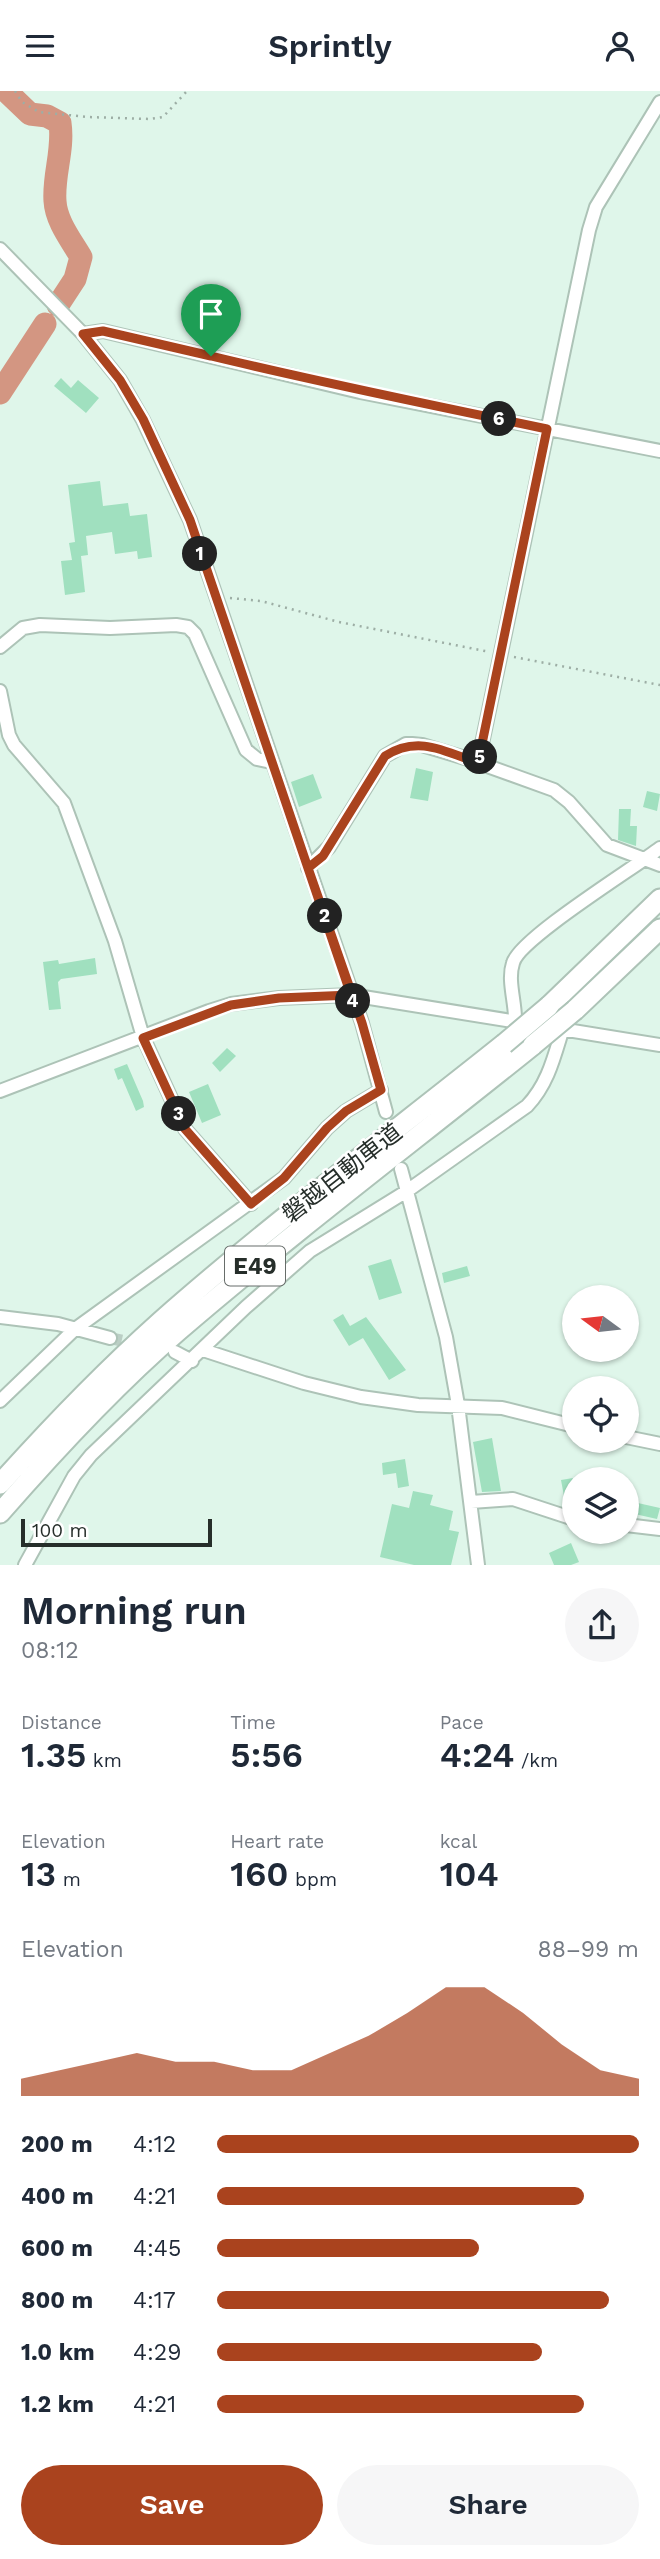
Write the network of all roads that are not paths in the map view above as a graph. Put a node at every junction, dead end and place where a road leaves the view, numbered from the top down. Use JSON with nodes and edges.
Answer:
{"nodes":[{"id":1,"x":660,"y":101,"type":"edge"},
{"id":2,"x":0,"y":249,"type":"edge"},
{"id":3,"x":83,"y":334,"type":"junction"},
{"id":4,"x":547,"y":429,"type":"junction"},
{"id":5,"x":660,"y":451,"type":"edge"},
{"id":6,"x":0,"y":647,"type":"edge"},
{"id":7,"x":0,"y":691,"type":"edge"},
{"id":8,"x":271,"y":762,"type":"junction"},
{"id":9,"x":478,"y":763,"type":"junction"},
{"id":10,"x":660,"y":849,"type":"edge"},
{"id":11,"x":646,"y":859,"type":"junction"},
{"id":12,"x":660,"y":865,"type":"edge"},
{"id":13,"x":308,"y":868,"type":"junction"},
{"id":14,"x":660,"y":899,"type":"edge"},
{"id":15,"x":660,"y":929,"type":"edge"},
{"id":16,"x":351,"y":995,"type":"junction"},
{"id":17,"x":515,"y":1021,"type":"junction"},
{"id":18,"x":563,"y":1028,"type":"junction"},
{"id":19,"x":143,"y":1038,"type":"junction"},
{"id":20,"x":660,"y":1045,"type":"edge"},
{"id":21,"x":381,"y":1090,"type":"junction"},
{"id":22,"x":0,"y":1091,"type":"edge"},
{"id":23,"x":386,"y":1112,"type":"dead end"},
{"id":24,"x":401,"y":1169,"type":"dead end"},
{"id":25,"x":407,"y":1191,"type":"junction"},
{"id":26,"x":251,"y":1204,"type":"junction"},
{"id":27,"x":0,"y":1317,"type":"edge"},
{"id":28,"x":75,"y":1329,"type":"junction"},
{"id":29,"x":110,"y":1339,"type":"tunnel mouth"},
{"id":30,"x":203,"y":1350,"type":"junction"},
{"id":31,"x":176,"y":1352,"type":"dead end"},
{"id":32,"x":192,"y":1361,"type":"junction"},
{"id":33,"x":0,"y":1401,"type":"edge"},
{"id":34,"x":458,"y":1405,"type":"junction"},
{"id":35,"x":562,"y":1423,"type":"edge"},
{"id":36,"x":639,"y":1440,"type":"edge"},
{"id":37,"x":660,"y":1444,"type":"edge"},
{"id":38,"x":0,"y":1484,"type":"edge"},
{"id":39,"x":471,"y":1502,"type":"junction"},
{"id":40,"x":0,"y":1513,"type":"edge"},
{"id":41,"x":562,"y":1515,"type":"edge"},
{"id":42,"x":639,"y":1527,"type":"edge"},
{"id":43,"x":660,"y":1529,"type":"edge"},
{"id":44,"x":25,"y":1565,"type":"edge"},
{"id":45,"x":478,"y":1565,"type":"edge"}],
"edges":[{"from":1,"to":4,"type":"street"},
{"from":2,"to":3,"type":"street"},
{"from":3,"to":4,"type":"street"},
{"from":3,"to":8,"type":"street"},
{"from":4,"to":5,"type":"street"},
{"from":4,"to":9,"type":"street"},
{"from":6,"to":8,"type":"street"},
{"from":7,"to":19,"type":"street"},
{"from":8,"to":13,"type":"street"},
{"from":9,"to":11,"type":"street"},
{"from":9,"to":13,"type":"street"},
{"from":10,"to":11,"type":"street"},
{"from":11,"to":12,"type":"street"},
{"from":11,"to":17,"type":"street"},
{"from":13,"to":16,"type":"street"},
{"from":14,"to":38,"type":"highway","name":"磐越自動車道","number":"E49","bridge":true},
{"from":15,"to":40,"type":"highway","name":"磐越自動車道","number":"E49","bridge":true},
{"from":16,"to":17,"type":"street"},
{"from":16,"to":19,"type":"street"},
{"from":16,"to":21,"type":"street"},
{"from":17,"to":18,"type":"street"},
{"from":18,"to":20,"type":"street"},
{"from":18,"to":25,"type":"street"},
{"from":19,"to":22,"type":"street"},
{"from":19,"to":26,"type":"street"},
{"from":21,"to":23,"type":"street"},
{"from":21,"to":26,"type":"street"},
{"from":24,"to":25,"type":"street"},
{"from":25,"to":30,"type":"street"},
{"from":25,"to":34,"type":"street"},
{"from":26,"to":28,"type":"street"},
{"from":27,"to":28,"type":"street"},
{"from":28,"to":29,"type":"street"},
{"from":28,"to":33,"type":"street"},
{"from":30,"to":32,"type":"street"},
{"from":30,"to":34,"type":"street"},
{"from":31,"to":32,"type":"street"},
{"from":32,"to":44,"type":"street"},
{"from":34,"to":35,"type":"street"},
{"from":34,"to":39,"type":"street"},
{"from":36,"to":37,"type":"street"},
{"from":39,"to":41,"type":"street"},
{"from":39,"to":45,"type":"street"},
{"from":42,"to":43,"type":"street"}]}
